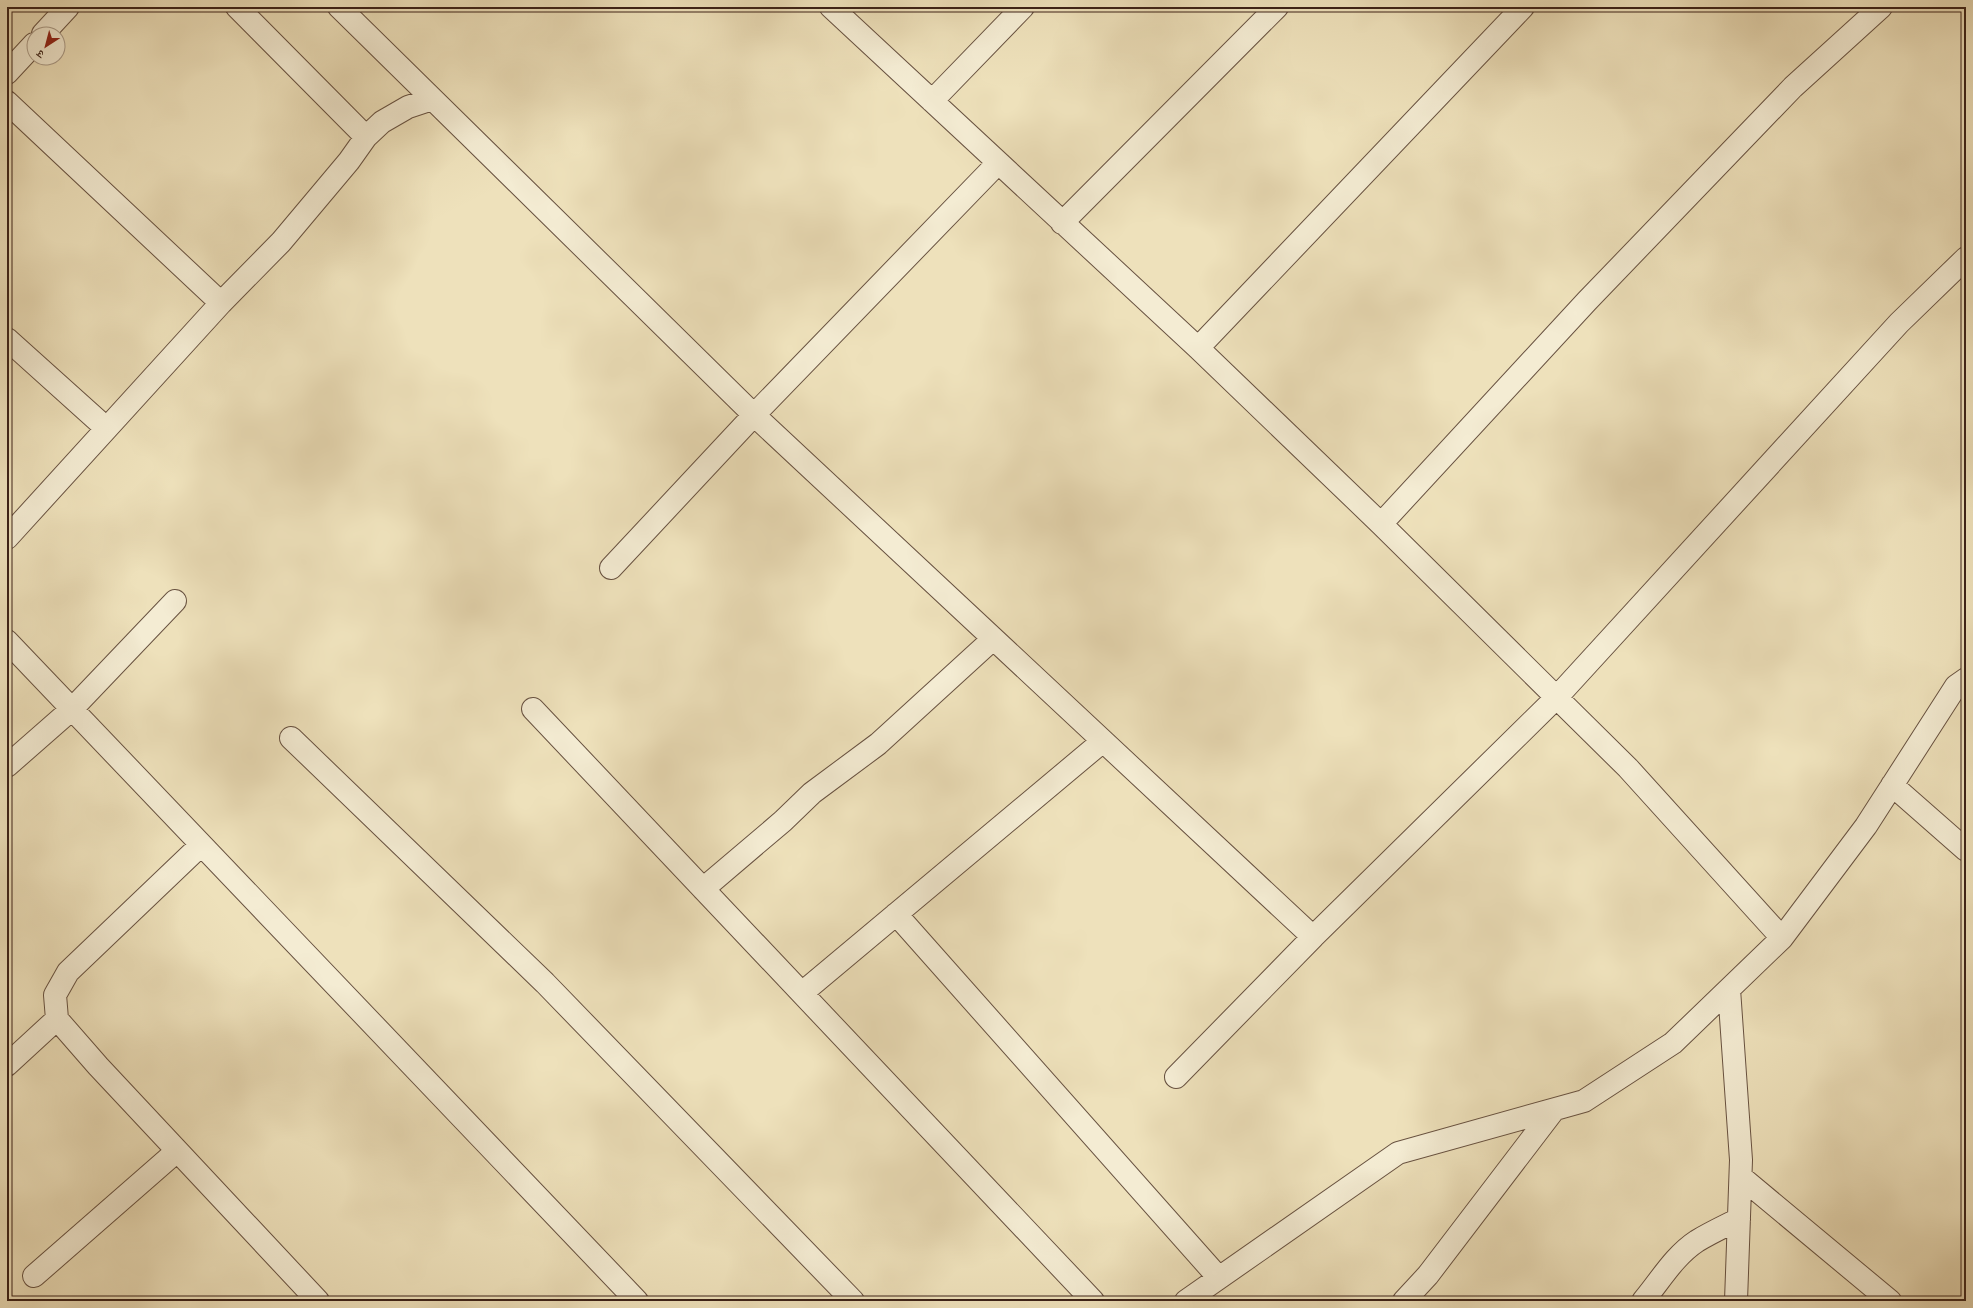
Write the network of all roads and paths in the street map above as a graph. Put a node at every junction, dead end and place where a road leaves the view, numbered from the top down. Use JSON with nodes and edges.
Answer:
{"nodes":[{"id":1,"x":68,"y":7,"type":"edge"},
{"id":2,"x":237,"y":7,"type":"edge"},
{"id":3,"x":339,"y":7,"type":"edge"},
{"id":4,"x":831,"y":7,"type":"edge"},
{"id":5,"x":1023,"y":7,"type":"edge"},
{"id":6,"x":1277,"y":7,"type":"edge"},
{"id":7,"x":1523,"y":7,"type":"edge"},
{"id":8,"x":1881,"y":7,"type":"edge"},
{"id":9,"x":50,"y":26,"type":"edge"},
{"id":10,"x":26,"y":53,"type":"edge"},
{"id":11,"x":7,"y":73,"type":"edge"},
{"id":12,"x":432,"y":99,"type":"junction"},
{"id":13,"x":932,"y":101,"type":"junction"},
{"id":14,"x":7,"y":102,"type":"edge"},
{"id":15,"x":366,"y":137,"type":"junction"},
{"id":16,"x":998,"y":163,"type":"junction"},
{"id":17,"x":1062,"y":223,"type":"junction"},
{"id":18,"x":1966,"y":258,"type":"edge"},
{"id":19,"x":221,"y":303,"type":"junction"},
{"id":20,"x":7,"y":339,"type":"edge"},
{"id":21,"x":1198,"y":348,"type":"junction"},
{"id":22,"x":754,"y":415,"type":"junction"},
{"id":23,"x":106,"y":428,"type":"junction"},
{"id":24,"x":1381,"y":524,"type":"junction"},
{"id":25,"x":7,"y":538,"type":"edge"},
{"id":26,"x":611,"y":568,"type":"dead end"},
{"id":27,"x":175,"y":602,"type":"dead end"},
{"id":28,"x":993,"y":639,"type":"junction"},
{"id":29,"x":7,"y":641,"type":"edge"},
{"id":30,"x":1966,"y":680,"type":"edge"},
{"id":31,"x":1556,"y":697,"type":"junction"},
{"id":32,"x":72,"y":709,"type":"junction"},
{"id":33,"x":533,"y":709,"type":"dead end"},
{"id":34,"x":291,"y":738,"type":"dead end"},
{"id":35,"x":1102,"y":741,"type":"junction"},
{"id":36,"x":7,"y":766,"type":"edge"},
{"id":37,"x":1892,"y":785,"type":"junction"},
{"id":38,"x":201,"y":845,"type":"junction"},
{"id":39,"x":1966,"y":850,"type":"edge"},
{"id":40,"x":703,"y":889,"type":"junction"},
{"id":41,"x":896,"y":914,"type":"junction"},
{"id":42,"x":1312,"y":937,"type":"junction"},
{"id":43,"x":1782,"y":938,"type":"junction"},
{"id":44,"x":1729,"y":989,"type":"junction"},
{"id":45,"x":802,"y":993,"type":"junction"},
{"id":46,"x":57,"y":1019,"type":"junction"},
{"id":47,"x":7,"y":1065,"type":"edge"},
{"id":48,"x":1176,"y":1077,"type":"dead end"},
{"id":49,"x":1553,"y":1110,"type":"junction"},
{"id":50,"x":177,"y":1151,"type":"junction"},
{"id":51,"x":1740,"y":1177,"type":"junction"},
{"id":52,"x":1739,"y":1219,"type":"junction"},
{"id":53,"x":34,"y":1276,"type":"dead end"},
{"id":54,"x":1219,"y":1278,"type":"junction"},
{"id":55,"x":318,"y":1301,"type":"edge"},
{"id":56,"x":637,"y":1301,"type":"edge"},
{"id":57,"x":853,"y":1301,"type":"edge"},
{"id":58,"x":1093,"y":1301,"type":"edge"},
{"id":59,"x":1186,"y":1301,"type":"edge"},
{"id":60,"x":1404,"y":1301,"type":"edge"},
{"id":61,"x":1643,"y":1301,"type":"edge"},
{"id":62,"x":1736,"y":1301,"type":"edge"},
{"id":63,"x":1890,"y":1301,"type":"edge"}],
"edges":[{"from":1,"to":9,"type":"street"},
{"from":2,"to":15,"type":"street"},
{"from":3,"to":12,"type":"street"},
{"from":4,"to":13,"type":"street"},
{"from":5,"to":13,"type":"street"},
{"from":6,"to":17,"type":"street"},
{"from":7,"to":21,"type":"street"},
{"from":8,"to":24,"type":"street"},
{"from":10,"to":11,"type":"street"},
{"from":12,"to":15,"type":"street"},
{"from":12,"to":22,"type":"street"},
{"from":13,"to":16,"type":"street"},
{"from":14,"to":19,"type":"street"},
{"from":15,"to":19,"type":"street"},
{"from":16,"to":17,"type":"street"},
{"from":16,"to":22,"type":"street"},
{"from":17,"to":21,"type":"street"},
{"from":18,"to":31,"type":"street"},
{"from":19,"to":23,"type":"street"},
{"from":20,"to":23,"type":"street"},
{"from":21,"to":24,"type":"street"},
{"from":22,"to":26,"type":"street"},
{"from":22,"to":28,"type":"street"},
{"from":23,"to":25,"type":"street"},
{"from":24,"to":31,"type":"street"},
{"from":27,"to":32,"type":"street"},
{"from":28,"to":35,"type":"street"},
{"from":28,"to":40,"type":"street"},
{"from":29,"to":32,"type":"street"},
{"from":30,"to":37,"type":"street"},
{"from":31,"to":42,"type":"street"},
{"from":31,"to":43,"type":"street"},
{"from":32,"to":36,"type":"street"},
{"from":32,"to":38,"type":"street"},
{"from":33,"to":40,"type":"street"},
{"from":34,"to":57,"type":"street"},
{"from":35,"to":41,"type":"street"},
{"from":35,"to":42,"type":"street"},
{"from":37,"to":39,"type":"street"},
{"from":37,"to":43,"type":"street"},
{"from":38,"to":46,"type":"street"},
{"from":38,"to":56,"type":"street"},
{"from":40,"to":45,"type":"street"},
{"from":41,"to":45,"type":"street"},
{"from":41,"to":54,"type":"street"},
{"from":42,"to":48,"type":"street"},
{"from":43,"to":44,"type":"street"},
{"from":44,"to":49,"type":"street"},
{"from":44,"to":51,"type":"street"},
{"from":45,"to":58,"type":"street"},
{"from":46,"to":47,"type":"street"},
{"from":46,"to":50,"type":"street"},
{"from":49,"to":54,"type":"street"},
{"from":49,"to":60,"type":"street"},
{"from":50,"to":53,"type":"street"},
{"from":50,"to":55,"type":"street"},
{"from":51,"to":52,"type":"street"},
{"from":51,"to":63,"type":"street"},
{"from":52,"to":61,"type":"street"},
{"from":52,"to":62,"type":"street"},
{"from":54,"to":59,"type":"street"}]}
